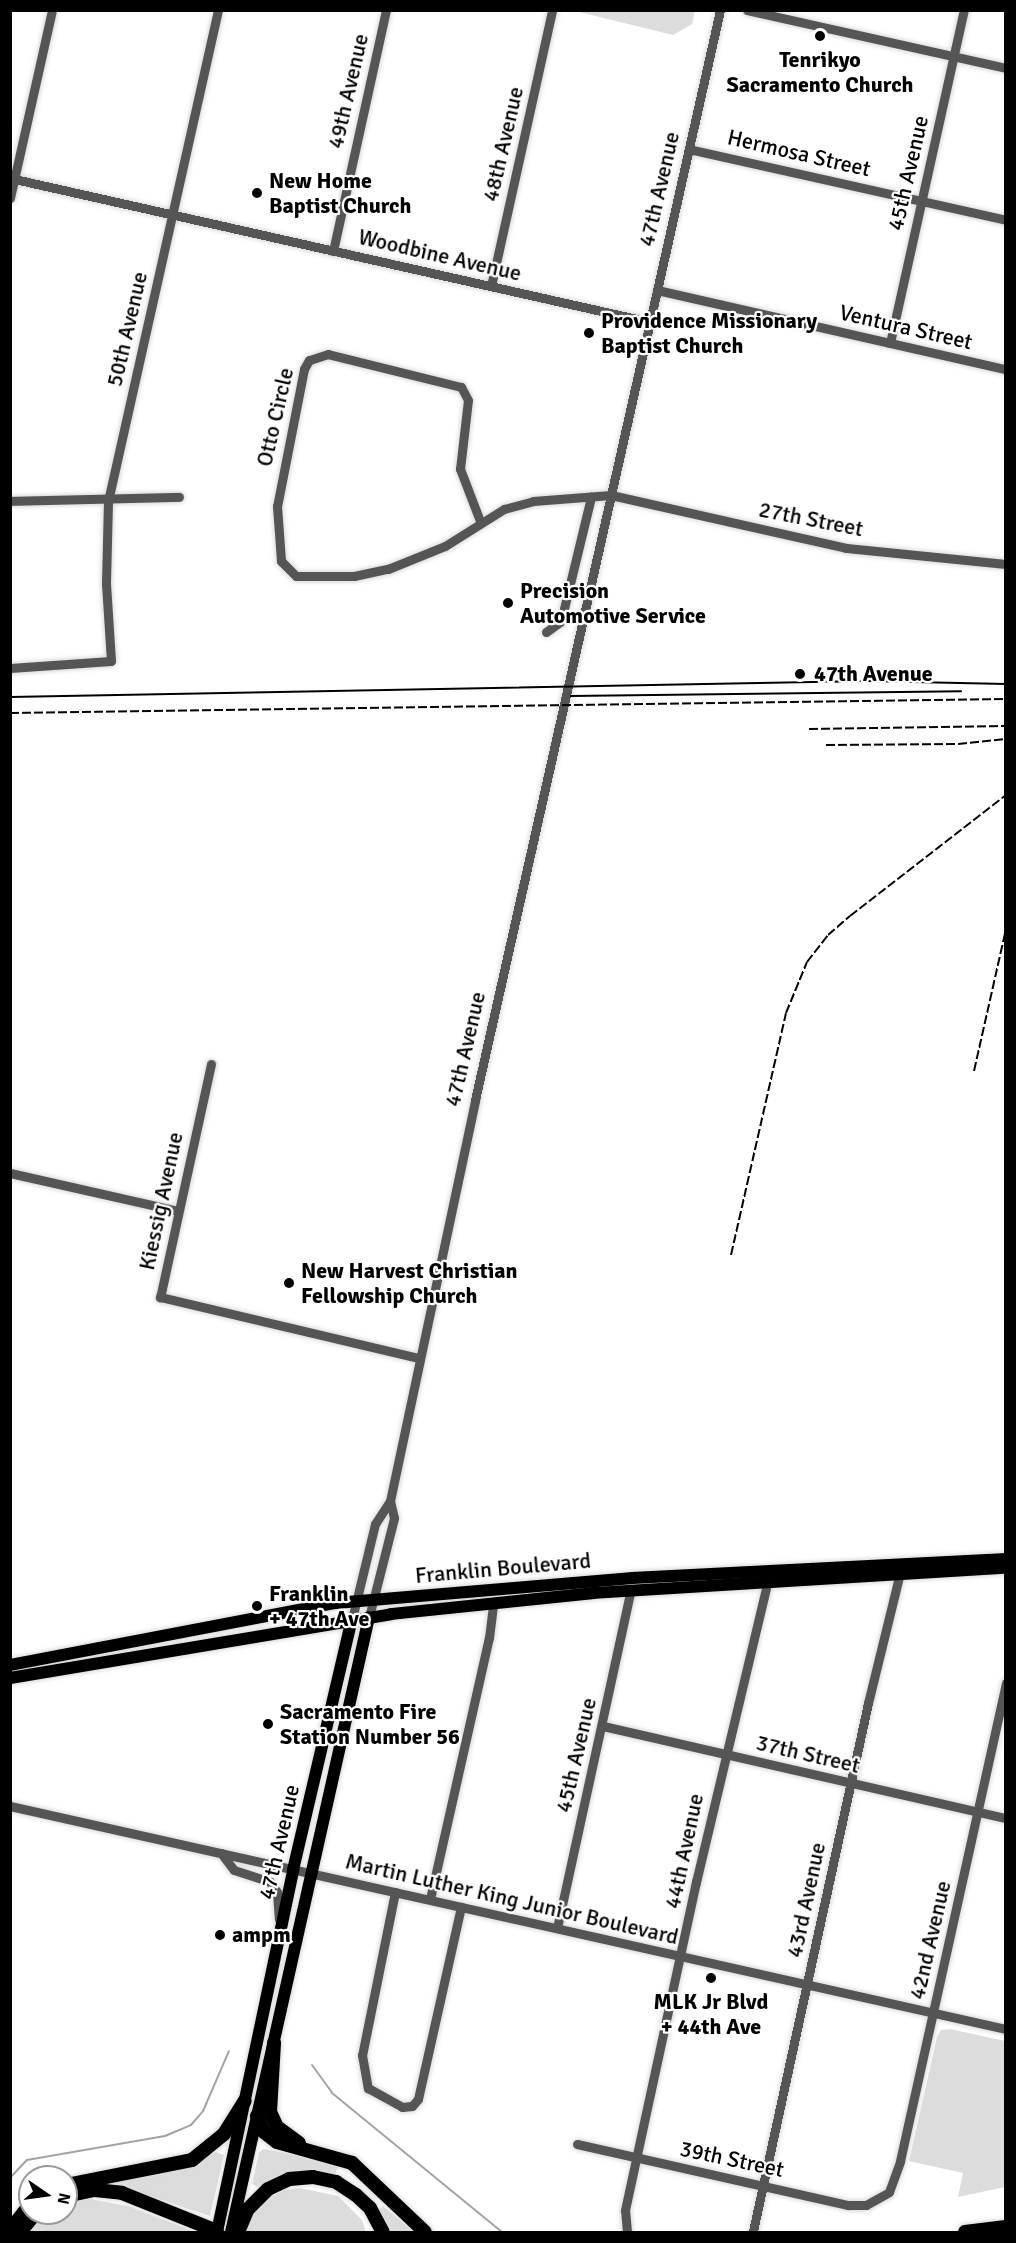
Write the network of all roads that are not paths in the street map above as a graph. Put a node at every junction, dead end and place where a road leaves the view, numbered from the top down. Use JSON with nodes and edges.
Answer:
{"nodes":[{"id":1,"x":52,"y":10,"type":"edge"},
{"id":2,"x":218,"y":10,"type":"edge"},
{"id":3,"x":386,"y":10,"type":"edge"},
{"id":4,"x":552,"y":10,"type":"edge"},
{"id":5,"x":720,"y":10,"type":"edge"},
{"id":6,"x":747,"y":10,"type":"edge"},
{"id":7,"x":964,"y":10,"type":"edge"},
{"id":8,"x":954,"y":57,"type":"junction"},
{"id":9,"x":1005,"y":68,"type":"edge"},
{"id":10,"x":689,"y":149,"type":"junction"},
{"id":11,"x":12,"y":179,"type":"edge"},
{"id":12,"x":10,"y":198,"type":"edge"},
{"id":13,"x":922,"y":201,"type":"junction"},
{"id":14,"x":172,"y":215,"type":"junction"},
{"id":15,"x":1005,"y":220,"type":"edge"},
{"id":16,"x":333,"y":251,"type":"junction"},
{"id":17,"x":491,"y":286,"type":"junction"},
{"id":18,"x":657,"y":291,"type":"junction"},
{"id":19,"x":650,"y":322,"type":"junction"},
{"id":20,"x":890,"y":343,"type":"junction"},
{"id":21,"x":1005,"y":369,"type":"edge"},
{"id":22,"x":611,"y":495,"type":"junction"},
{"id":23,"x":591,"y":497,"type":"junction"},
{"id":24,"x":179,"y":498,"type":"dead end"},
{"id":25,"x":10,"y":501,"type":"edge"},
{"id":26,"x":108,"y":501,"type":"junction"},
{"id":27,"x":480,"y":521,"type":"junction"},
{"id":28,"x":1005,"y":564,"type":"edge"},
{"id":29,"x":546,"y":632,"type":"dead end"},
{"id":30,"x":10,"y":668,"type":"edge"},
{"id":31,"x":211,"y":1064,"type":"dead end"},
{"id":32,"x":10,"y":1173,"type":"edge"},
{"id":33,"x":178,"y":1211,"type":"junction"},
{"id":34,"x":419,"y":1358,"type":"junction"},
{"id":35,"x":390,"y":1501,"type":"junction"},
{"id":36,"x":1005,"y":1558,"type":"edge"},
{"id":37,"x":1005,"y":1568,"type":"edge"},
{"id":38,"x":899,"y":1577,"type":"junction"},
{"id":39,"x":593,"y":1581,"type":"junction"},
{"id":40,"x":767,"y":1584,"type":"junction"},
{"id":41,"x":684,"y":1587,"type":"junction"},
{"id":42,"x":631,"y":1590,"type":"junction"},
{"id":43,"x":521,"y":1600,"type":"junction"},
{"id":44,"x":373,"y":1601,"type":"junction"},
{"id":45,"x":356,"y":1602,"type":"junction"},
{"id":46,"x":492,"y":1603,"type":"junction"},
{"id":47,"x":369,"y":1617,"type":"junction"},
{"id":48,"x":352,"y":1619,"type":"junction"},
{"id":49,"x":10,"y":1665,"type":"edge"},
{"id":50,"x":10,"y":1678,"type":"edge"},
{"id":51,"x":1005,"y":1683,"type":"edge"},
{"id":52,"x":603,"y":1726,"type":"junction"},
{"id":53,"x":725,"y":1755,"type":"junction"},
{"id":54,"x":851,"y":1783,"type":"junction"},
{"id":55,"x":10,"y":1806,"type":"edge"},
{"id":56,"x":979,"y":1812,"type":"junction"},
{"id":57,"x":1005,"y":1818,"type":"edge"},
{"id":58,"x":220,"y":1853,"type":"junction"},
{"id":59,"x":293,"y":1870,"type":"junction"},
{"id":60,"x":311,"y":1874,"type":"junction"},
{"id":61,"x":395,"y":1892,"type":"junction"},
{"id":62,"x":430,"y":1899,"type":"junction"},
{"id":63,"x":461,"y":1906,"type":"junction"},
{"id":64,"x":556,"y":1928,"type":"junction"},
{"id":65,"x":280,"y":1936,"type":"junction"},
{"id":66,"x":681,"y":1957,"type":"junction"},
{"id":67,"x":808,"y":1986,"type":"junction"},
{"id":68,"x":933,"y":2014,"type":"junction"},
{"id":69,"x":1005,"y":2030,"type":"edge"},
{"id":70,"x":274,"y":2043,"type":"junction"},
{"id":71,"x":245,"y":2101,"type":"junction"},
{"id":72,"x":256,"y":2116,"type":"junction"},
{"id":73,"x":577,"y":2144,"type":"dead end"},
{"id":74,"x":314,"y":2152,"type":"junction"},
{"id":75,"x":637,"y":2158,"type":"junction"},
{"id":76,"x":78,"y":2183,"type":"edge"},
{"id":77,"x":763,"y":2186,"type":"junction"},
{"id":78,"x":78,"y":2194,"type":"edge"},
{"id":79,"x":879,"y":2200,"type":"joint"},
{"id":80,"x":1005,"y":2227,"type":"edge"},
{"id":81,"x":753,"y":2231,"type":"edge"},
{"id":82,"x":222,"y":2232,"type":"edge"},
{"id":83,"x":238,"y":2232,"type":"edge"},
{"id":84,"x":383,"y":2232,"type":"edge"},
{"id":85,"x":425,"y":2232,"type":"edge"},
{"id":86,"x":627,"y":2232,"type":"edge"},
{"id":87,"x":965,"y":2232,"type":"edge"}],
"edges":[{"from":1,"to":11,"type":"street"},
{"from":2,"to":14,"type":"street","name":"50th Avenue"},
{"from":3,"to":16,"type":"street","name":"49th Avenue"},
{"from":4,"to":17,"type":"street","name":"48th Avenue"},
{"from":5,"to":10,"type":"street","name":"47th Avenue"},
{"from":6,"to":8,"type":"street"},
{"from":7,"to":8,"type":"street","name":"45th Avenue"},
{"from":8,"to":9,"type":"street"},
{"from":8,"to":13,"type":"street","name":"45th Avenue"},
{"from":10,"to":13,"type":"street","name":"Hermosa Street"},
{"from":10,"to":18,"type":"street","name":"47th Avenue"},
{"from":11,"to":12,"type":"street"},
{"from":11,"to":14,"type":"street","name":"Woodbine Avenue"},
{"from":13,"to":15,"type":"street","name":"Hermosa Street"},
{"from":13,"to":20,"type":"street","name":"45th Avenue"},
{"from":14,"to":16,"type":"street","name":"Woodbine Avenue"},
{"from":14,"to":26,"type":"street","name":"50th Avenue"},
{"from":16,"to":17,"type":"street","name":"Woodbine Avenue"},
{"from":17,"to":19,"type":"street","name":"Woodbine Avenue"},
{"from":18,"to":19,"type":"street","name":"47th Avenue"},
{"from":18,"to":20,"type":"street","name":"Ventura Street"},
{"from":19,"to":22,"type":"street","name":"47th Avenue"},
{"from":20,"to":21,"type":"street","name":"Ventura Street"},
{"from":22,"to":23,"type":"street","name":"Otto Circle"},
{"from":22,"to":28,"type":"street","name":"27th Street"},
{"from":22,"to":34,"type":"street","name":"47th Avenue"},
{"from":23,"to":27,"type":"street","name":"Otto Circle"},
{"from":23,"to":29,"type":"street"},
{"from":24,"to":26,"type":"street"},
{"from":25,"to":26,"type":"street"},
{"from":26,"to":30,"type":"street","name":"50th Avenue"},
{"from":27,"to":27,"type":"street","name":"Otto Circle"},
{"from":31,"to":33,"type":"street","name":"Kiessig Avenue"},
{"from":32,"to":33,"type":"street"},
{"from":33,"to":34,"type":"street","name":"Kiessig Avenue"},
{"from":34,"to":35,"type":"street","name":"47th Avenue"},
{"from":35,"to":44,"type":"street","name":"47th Avenue"},
{"from":35,"to":45,"type":"street","name":"47th Avenue"},
{"from":36,"to":39,"type":"main road","name":"Franklin Boulevard"},
{"from":37,"to":38,"type":"main road","name":"Franklin Boulevard"},
{"from":38,"to":40,"type":"main road","name":"Franklin Boulevard"},
{"from":38,"to":54,"type":"street","name":"43rd Avenue"},
{"from":39,"to":41,"type":"main road"},
{"from":39,"to":43,"type":"main road"},
{"from":39,"to":44,"type":"main road","name":"Franklin Boulevard"},
{"from":40,"to":41,"type":"main road","name":"Franklin Boulevard"},
{"from":40,"to":53,"type":"street","name":"44th Avenue"},
{"from":41,"to":42,"type":"main road","name":"Franklin Boulevard"},
{"from":42,"to":43,"type":"main road","name":"Franklin Boulevard"},
{"from":42,"to":52,"type":"street","name":"45th Avenue"},
{"from":43,"to":46,"type":"main road","name":"Franklin Boulevard"},
{"from":44,"to":45,"type":"main road","name":"Franklin Boulevard"},
{"from":44,"to":47,"type":"street","name":"47th Avenue"},
{"from":45,"to":48,"type":"street","name":"47th Avenue"},
{"from":45,"to":49,"type":"main road","name":"Franklin Boulevard"},
{"from":46,"to":47,"type":"main road","name":"Franklin Boulevard"},
{"from":46,"to":62,"type":"street"},
{"from":47,"to":48,"type":"main road","name":"Franklin Boulevard"},
{"from":47,"to":60,"type":"main road","name":"47th Avenue"},
{"from":48,"to":50,"type":"main road","name":"Franklin Boulevard"},
{"from":48,"to":59,"type":"main road","name":"47th Avenue"},
{"from":51,"to":56,"type":"street","name":"42nd Avenue"},
{"from":52,"to":53,"type":"street","name":"37th Street"},
{"from":52,"to":64,"type":"street","name":"45th Avenue"},
{"from":53,"to":54,"type":"street","name":"37th Street"},
{"from":53,"to":66,"type":"street","name":"44th Avenue"},
{"from":54,"to":56,"type":"street","name":"37th Street"},
{"from":54,"to":67,"type":"street","name":"43rd Avenue"},
{"from":55,"to":58,"type":"street","name":"Martin Luther King Junior Boulevard"},
{"from":56,"to":57,"type":"street","name":"37th Street"},
{"from":56,"to":68,"type":"street","name":"42nd Avenue"},
{"from":58,"to":59,"type":"street","name":"Martin Luther King Junior Boulevard"},
{"from":58,"to":65,"type":"street"},
{"from":59,"to":60,"type":"street","name":"Martin Luther King Junior Boulevard"},
{"from":59,"to":65,"type":"main road","name":"47th Avenue"},
{"from":60,"to":61,"type":"street","name":"Martin Luther King Junior Boulevard"},
{"from":60,"to":70,"type":"main road","name":"47th Avenue"},
{"from":61,"to":62,"type":"street","name":"Martin Luther King Junior Boulevard"},
{"from":61,"to":63,"type":"street"},
{"from":62,"to":63,"type":"street","name":"Martin Luther King Junior Boulevard"},
{"from":63,"to":64,"type":"street","name":"Martin Luther King Junior Boulevard"},
{"from":64,"to":66,"type":"street","name":"Martin Luther King Junior Boulevard"},
{"from":65,"to":71,"type":"main road","name":"47th Avenue"},
{"from":66,"to":67,"type":"street","name":"Martin Luther King Junior Boulevard"},
{"from":66,"to":75,"type":"street","name":"44th Avenue"},
{"from":67,"to":68,"type":"street","name":"Martin Luther King Junior Boulevard"},
{"from":67,"to":77,"type":"street","name":"43rd Avenue"},
{"from":68,"to":69,"type":"street","name":"Martin Luther King Junior Boulevard"},
{"from":68,"to":79,"type":"street","name":"42nd Avenue"},
{"from":70,"to":72,"type":"main road","name":"47th Avenue"},
{"from":70,"to":74,"type":"highway"},
{"from":71,"to":76,"type":"highway"},
{"from":71,"to":82,"type":"main road","name":"47th Avenue"},
{"from":72,"to":74,"type":"highway"},
{"from":72,"to":82,"type":"main road","name":"47th Avenue"},
{"from":73,"to":75,"type":"street","name":"39th Street"},
{"from":74,"to":85,"type":"highway"},
{"from":75,"to":77,"type":"street","name":"39th Street"},
{"from":75,"to":86,"type":"street","name":"44th Avenue"},
{"from":77,"to":79,"type":"street","name":"39th Street"},
{"from":77,"to":81,"type":"street","name":"43rd Avenue"},
{"from":78,"to":82,"type":"highway"},
{"from":80,"to":87,"type":"highway"},
{"from":83,"to":84,"type":"highway"}]}
